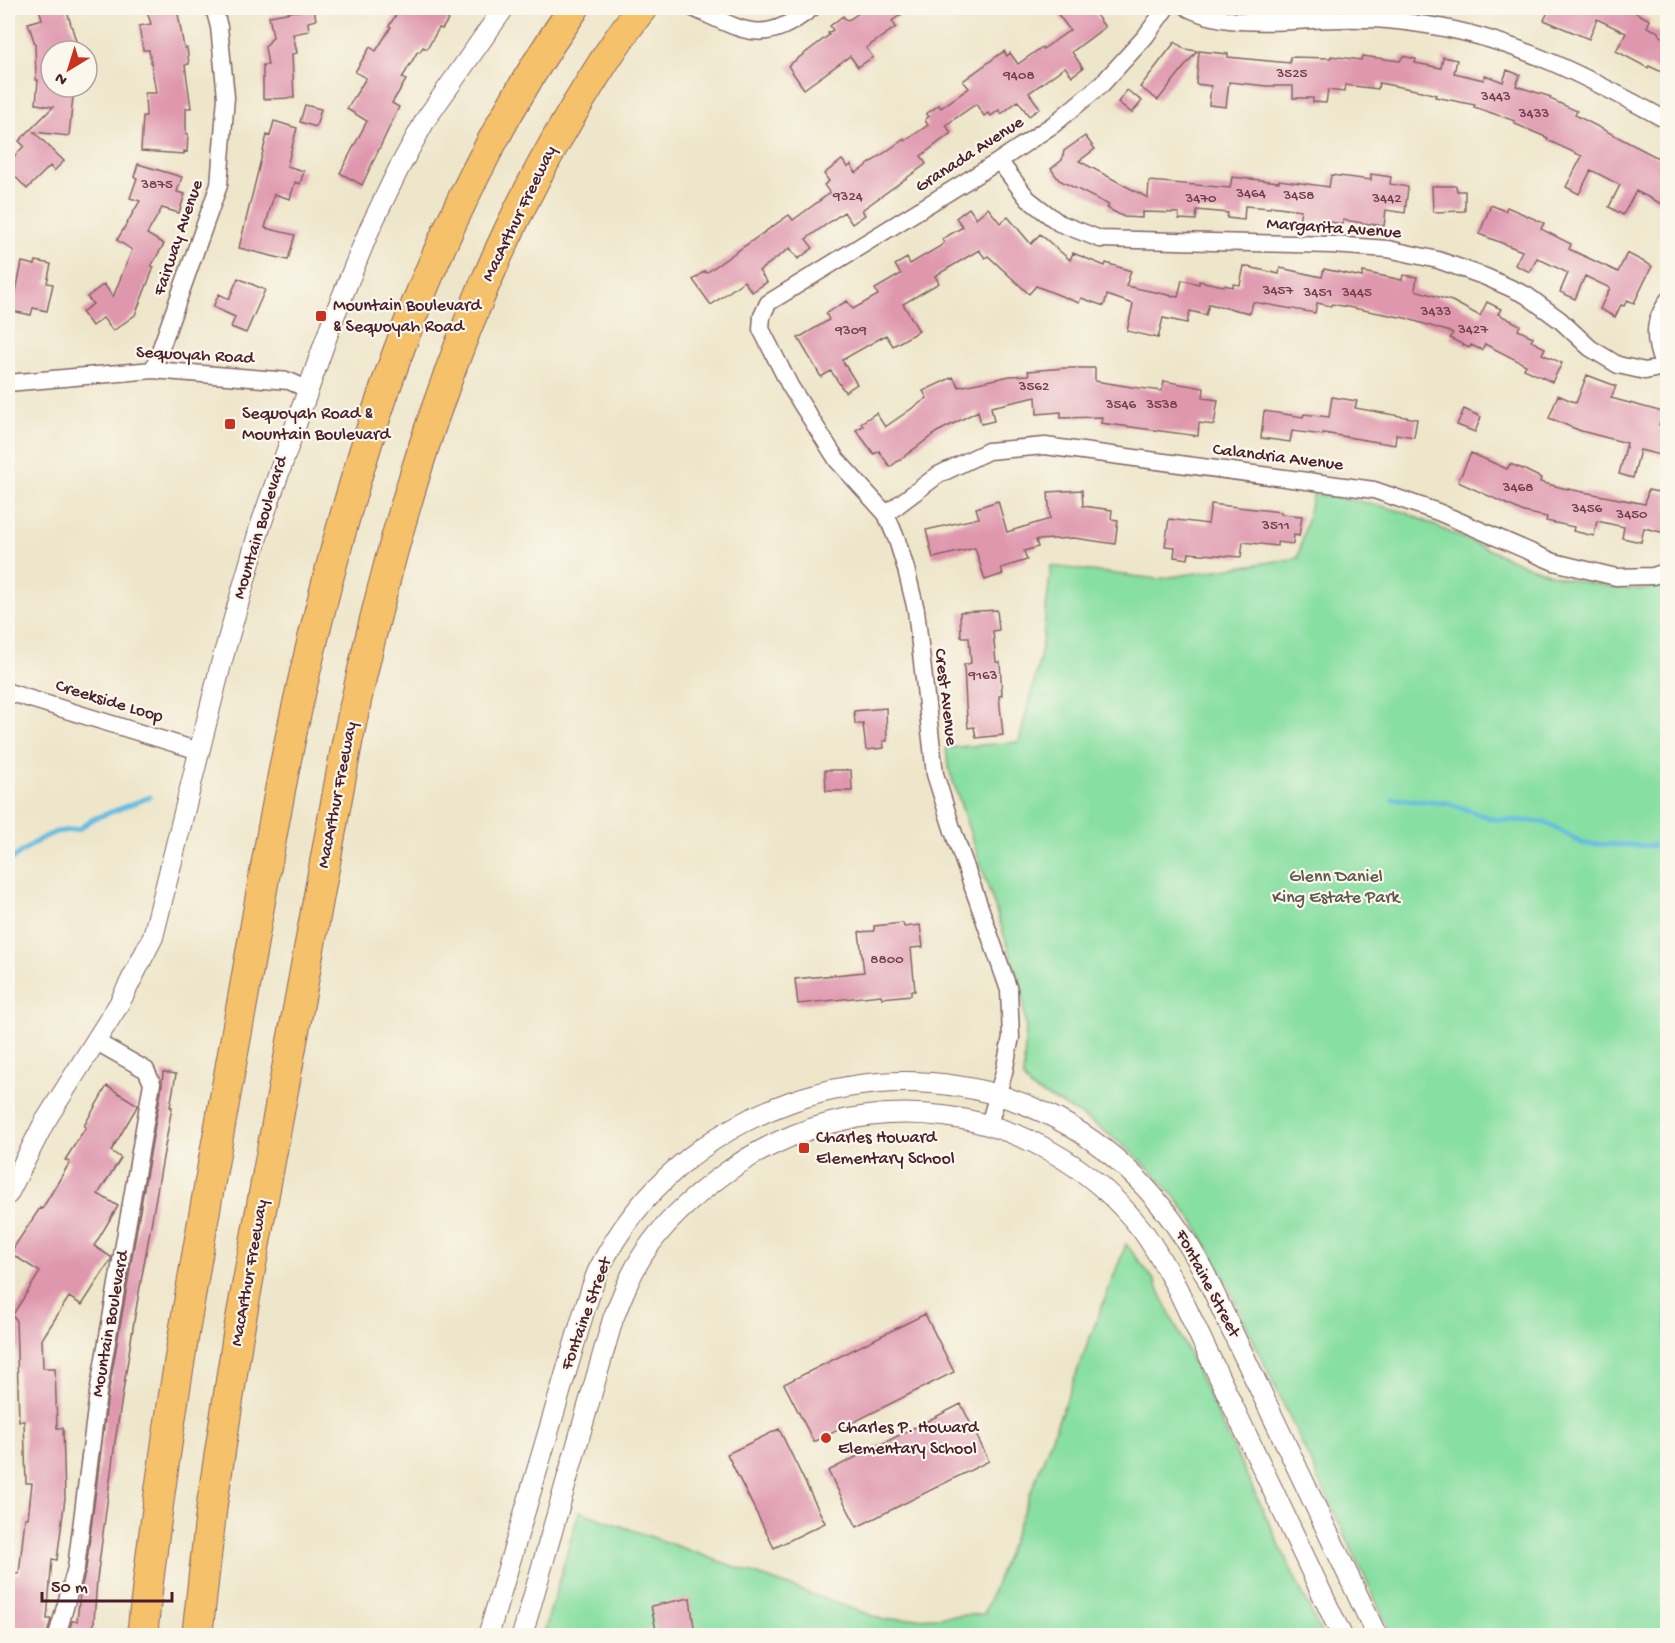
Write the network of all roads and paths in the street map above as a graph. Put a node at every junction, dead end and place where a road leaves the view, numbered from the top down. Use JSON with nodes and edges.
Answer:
{"nodes":[{"id":1,"x":214,"y":8,"type":"edge"},
{"id":2,"x":504,"y":8,"type":"edge"},
{"id":3,"x":574,"y":8,"type":"edge"},
{"id":4,"x":642,"y":8,"type":"edge"},
{"id":5,"x":693,"y":8,"type":"edge"},
{"id":6,"x":812,"y":8,"type":"edge"},
{"id":7,"x":1166,"y":8,"type":"edge"},
{"id":8,"x":1188,"y":8,"type":"edge"},
{"id":9,"x":1668,"y":121,"type":"edge"},
{"id":10,"x":999,"y":161,"type":"junction"},
{"id":11,"x":1668,"y":300,"type":"edge"},
{"id":12,"x":768,"y":303,"type":"joint"},
{"id":13,"x":1666,"y":369,"type":"edge"},
{"id":14,"x":153,"y":370,"type":"junction"},
{"id":15,"x":8,"y":383,"type":"edge"},
{"id":16,"x":307,"y":389,"type":"junction"},
{"id":17,"x":886,"y":514,"type":"junction"},
{"id":18,"x":1668,"y":571,"type":"edge"},
{"id":19,"x":8,"y":692,"type":"edge"},
{"id":20,"x":199,"y":751,"type":"junction"},
{"id":21,"x":95,"y":1041,"type":"junction"},
{"id":22,"x":998,"y":1095,"type":"junction"},
{"id":23,"x":989,"y":1125,"type":"junction"},
{"id":24,"x":8,"y":1194,"type":"edge"},
{"id":25,"x":57,"y":1635,"type":"edge"},
{"id":26,"x":142,"y":1635,"type":"edge"},
{"id":27,"x":197,"y":1635,"type":"edge"},
{"id":28,"x":488,"y":1635,"type":"edge"},
{"id":29,"x":522,"y":1635,"type":"edge"},
{"id":30,"x":1342,"y":1635,"type":"edge"},
{"id":31,"x":1377,"y":1635,"type":"edge"}],
"edges":[{"from":1,"to":14,"type":"street","name":"Fairway Avenue"},
{"from":2,"to":16,"type":"street","name":"Mountain Boulevard"},
{"from":3,"to":26,"type":"highway"},
{"from":4,"to":27,"type":"highway","name":"MacArthur Freeway"},
{"from":5,"to":6,"type":"street"},
{"from":7,"to":10,"type":"street","name":"Granada Avenue"},
{"from":8,"to":9,"type":"street"},
{"from":10,"to":12,"type":"street","name":"Granada Avenue"},
{"from":10,"to":13,"type":"street","name":"Margarita Avenue"},
{"from":11,"to":13,"type":"street"},
{"from":12,"to":17,"type":"street","name":"Crest Avenue"},
{"from":14,"to":15,"type":"street","name":"Sequoyah Road"},
{"from":14,"to":16,"type":"street","name":"Sequoyah Road"},
{"from":16,"to":20,"type":"street","name":"Mountain Boulevard"},
{"from":17,"to":18,"type":"street","name":"Calandria Avenue"},
{"from":17,"to":22,"type":"street","name":"Crest Avenue"},
{"from":19,"to":20,"type":"street","name":"Creekside Loop"},
{"from":20,"to":21,"type":"street","name":"Mountain Boulevard"},
{"from":21,"to":24,"type":"street","name":"Mountain Boulevard"},
{"from":21,"to":25,"type":"street","name":"Mountain Boulevard"},
{"from":22,"to":23,"type":"street","name":"Crest Avenue"},
{"from":22,"to":28,"type":"street","name":"Fontaine Street"},
{"from":22,"to":31,"type":"street","name":"Fontaine Street"},
{"from":23,"to":29,"type":"street","name":"Fontaine Street"},
{"from":23,"to":30,"type":"street","name":"Fontaine Street"}]}
